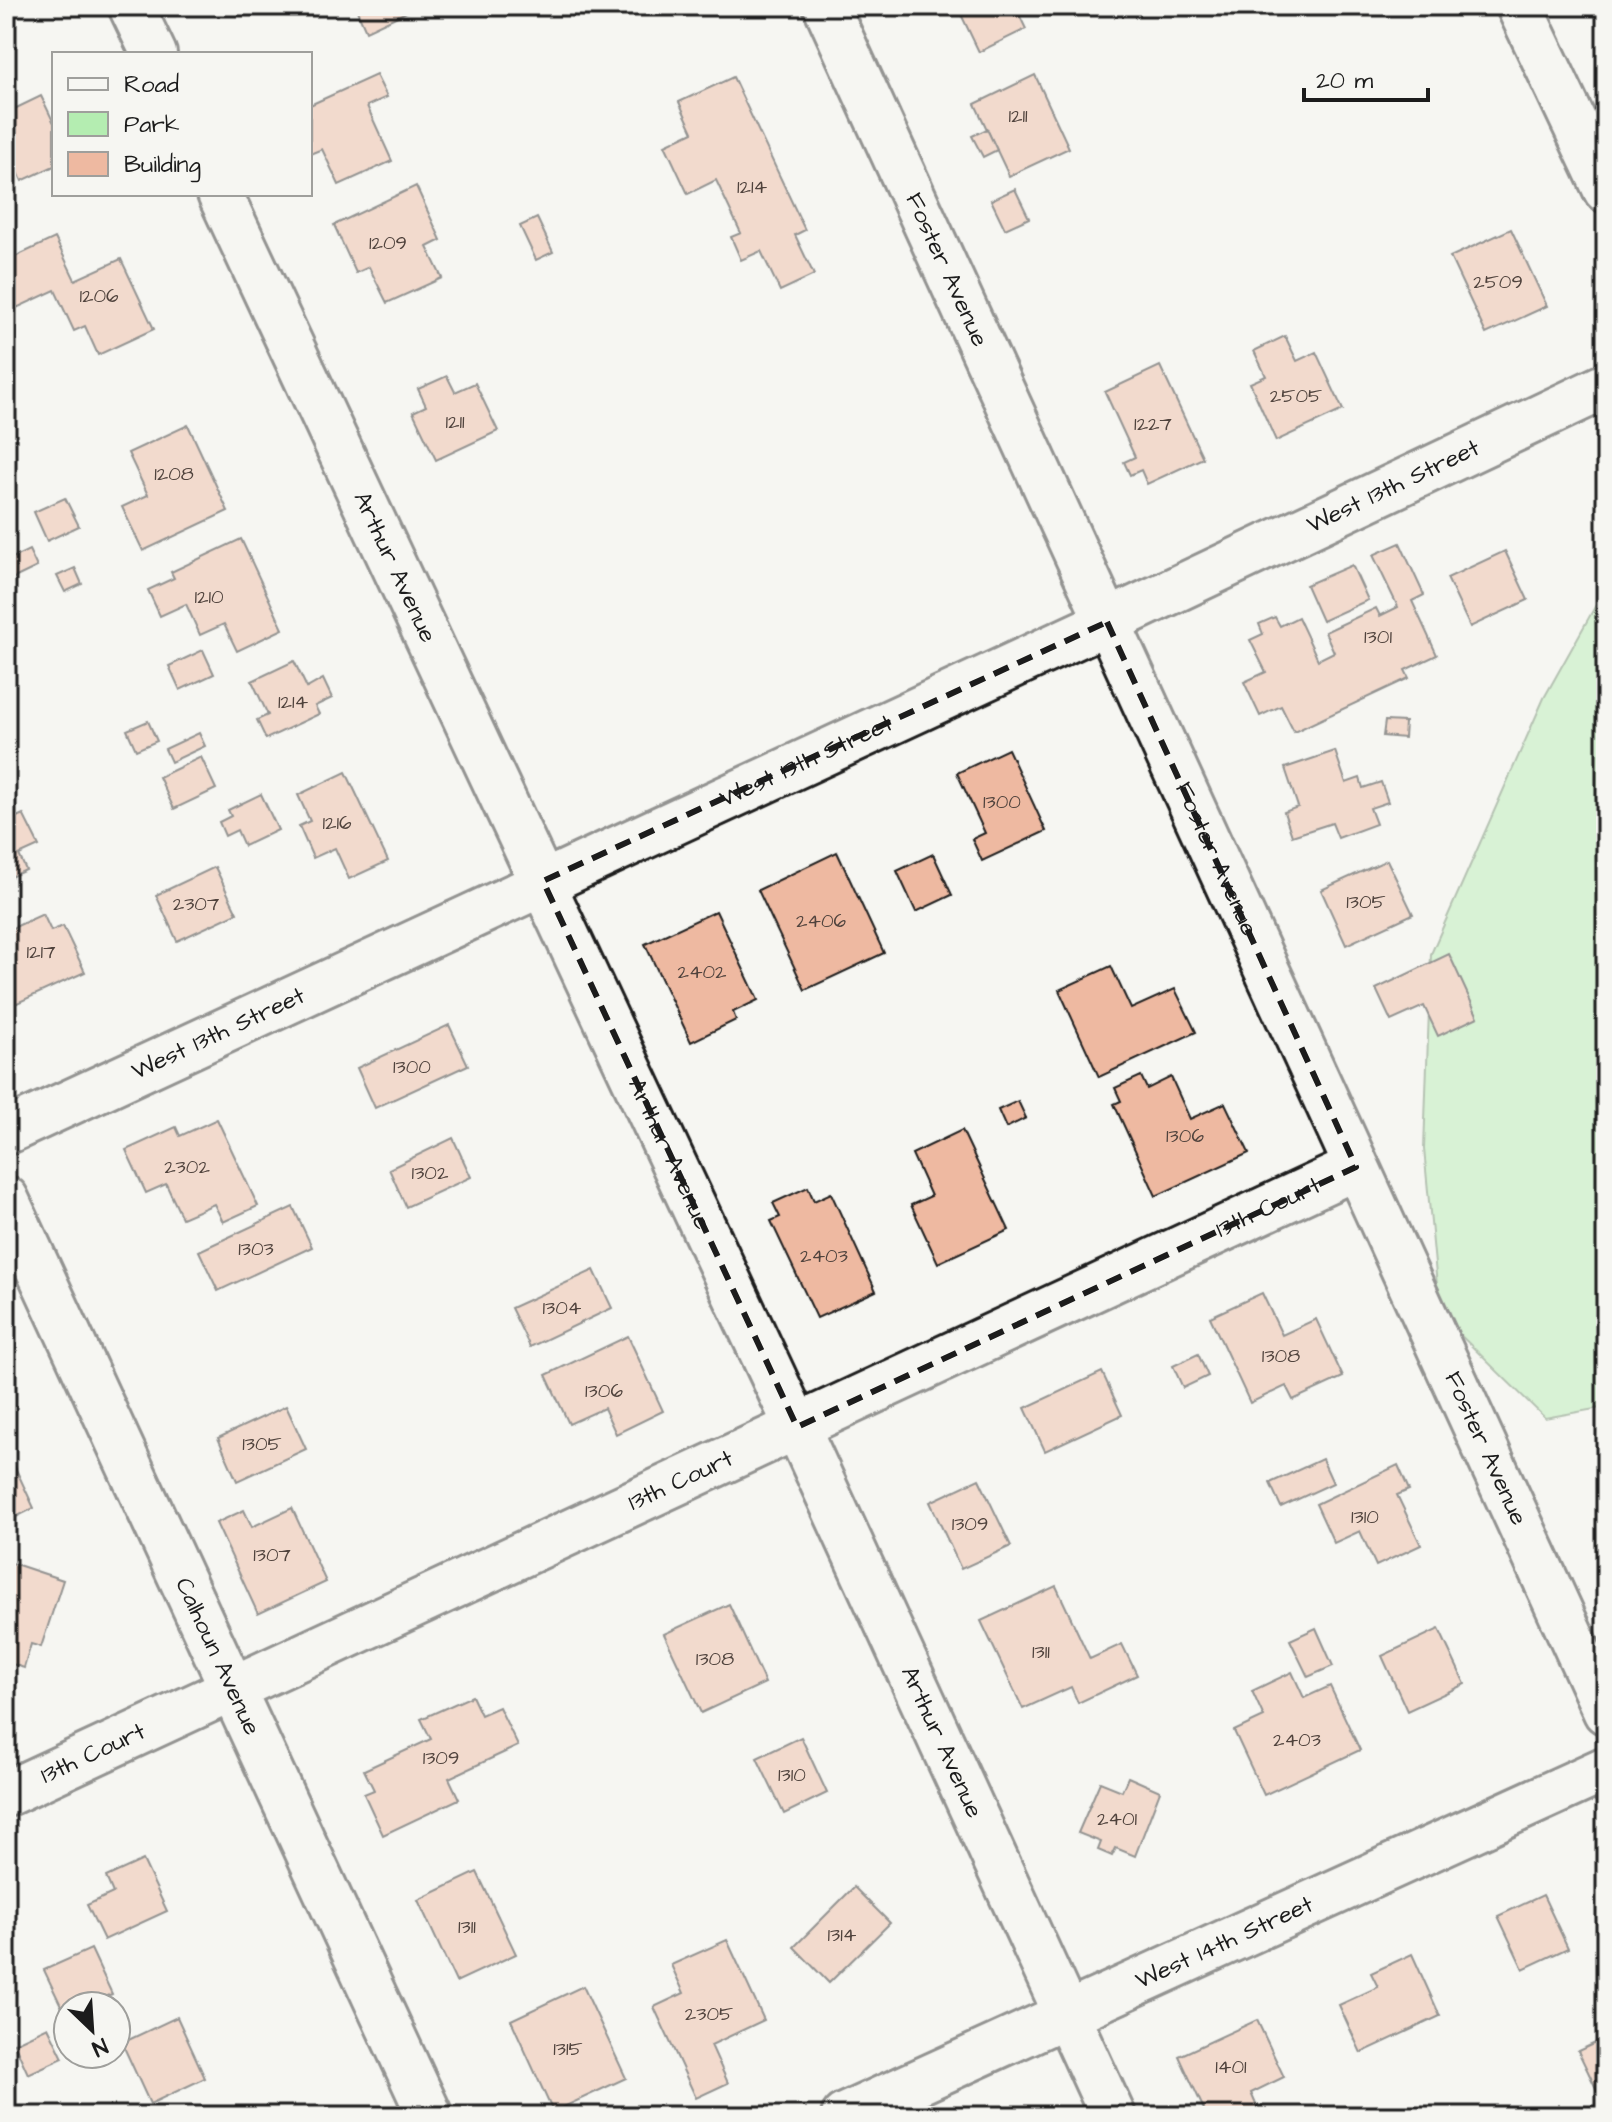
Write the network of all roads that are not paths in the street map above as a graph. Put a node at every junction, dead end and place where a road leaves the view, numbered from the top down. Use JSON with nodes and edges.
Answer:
{"nodes":[{"id":1,"x":131,"y":6,"type":"edge"},
{"id":2,"x":826,"y":6,"type":"edge"},
{"id":3,"x":1519,"y":6,"type":"edge"},
{"id":4,"x":153,"y":52,"type":"edge"},
{"id":5,"x":1606,"y":190,"type":"edge"},
{"id":6,"x":221,"y":196,"type":"edge"},
{"id":7,"x":1606,"y":386,"type":"edge"},
{"id":8,"x":1107,"y":622,"type":"junction"},
{"id":9,"x":543,"y":881,"type":"junction"},
{"id":10,"x":6,"y":1132,"type":"edge"},
{"id":11,"x":1356,"y":1167,"type":"junction"},
{"id":12,"x":6,"y":1199,"type":"edge"},
{"id":13,"x":797,"y":1427,"type":"junction"},
{"id":14,"x":233,"y":1689,"type":"junction"},
{"id":15,"x":1606,"y":1712,"type":"edge"},
{"id":16,"x":1606,"y":1769,"type":"edge"},
{"id":17,"x":6,"y":1794,"type":"edge"},
{"id":18,"x":1066,"y":2013,"type":"junction"},
{"id":19,"x":430,"y":2116,"type":"edge"},
{"id":20,"x":844,"y":2116,"type":"edge"},
{"id":21,"x":1113,"y":2116,"type":"edge"}],
"edges":[{"from":1,"to":4,"type":"street"},
{"from":2,"to":8,"type":"street","name":"Foster Avenue"},
{"from":3,"to":5,"type":"street"},
{"from":6,"to":9,"type":"street","name":"Arthur Avenue"},
{"from":7,"to":8,"type":"street","name":"West 13th Street"},
{"from":8,"to":9,"type":"street","name":"West 13th Street"},
{"from":8,"to":11,"type":"street","name":"Foster Avenue"},
{"from":9,"to":10,"type":"street","name":"West 13th Street"},
{"from":9,"to":13,"type":"street","name":"Arthur Avenue"},
{"from":11,"to":13,"type":"street","name":"13th Court"},
{"from":11,"to":15,"type":"street","name":"Foster Avenue"},
{"from":12,"to":14,"type":"street","name":"Calhoun Avenue"},
{"from":13,"to":14,"type":"street","name":"13th Court"},
{"from":13,"to":18,"type":"street","name":"Arthur Avenue"},
{"from":14,"to":17,"type":"street","name":"13th Court"},
{"from":14,"to":19,"type":"street","name":"Calhoun Avenue"},
{"from":16,"to":18,"type":"street","name":"West 14th Street"},
{"from":18,"to":20,"type":"street","name":"West 14th Street"},
{"from":18,"to":21,"type":"street","name":"Arthur Avenue"}]}
